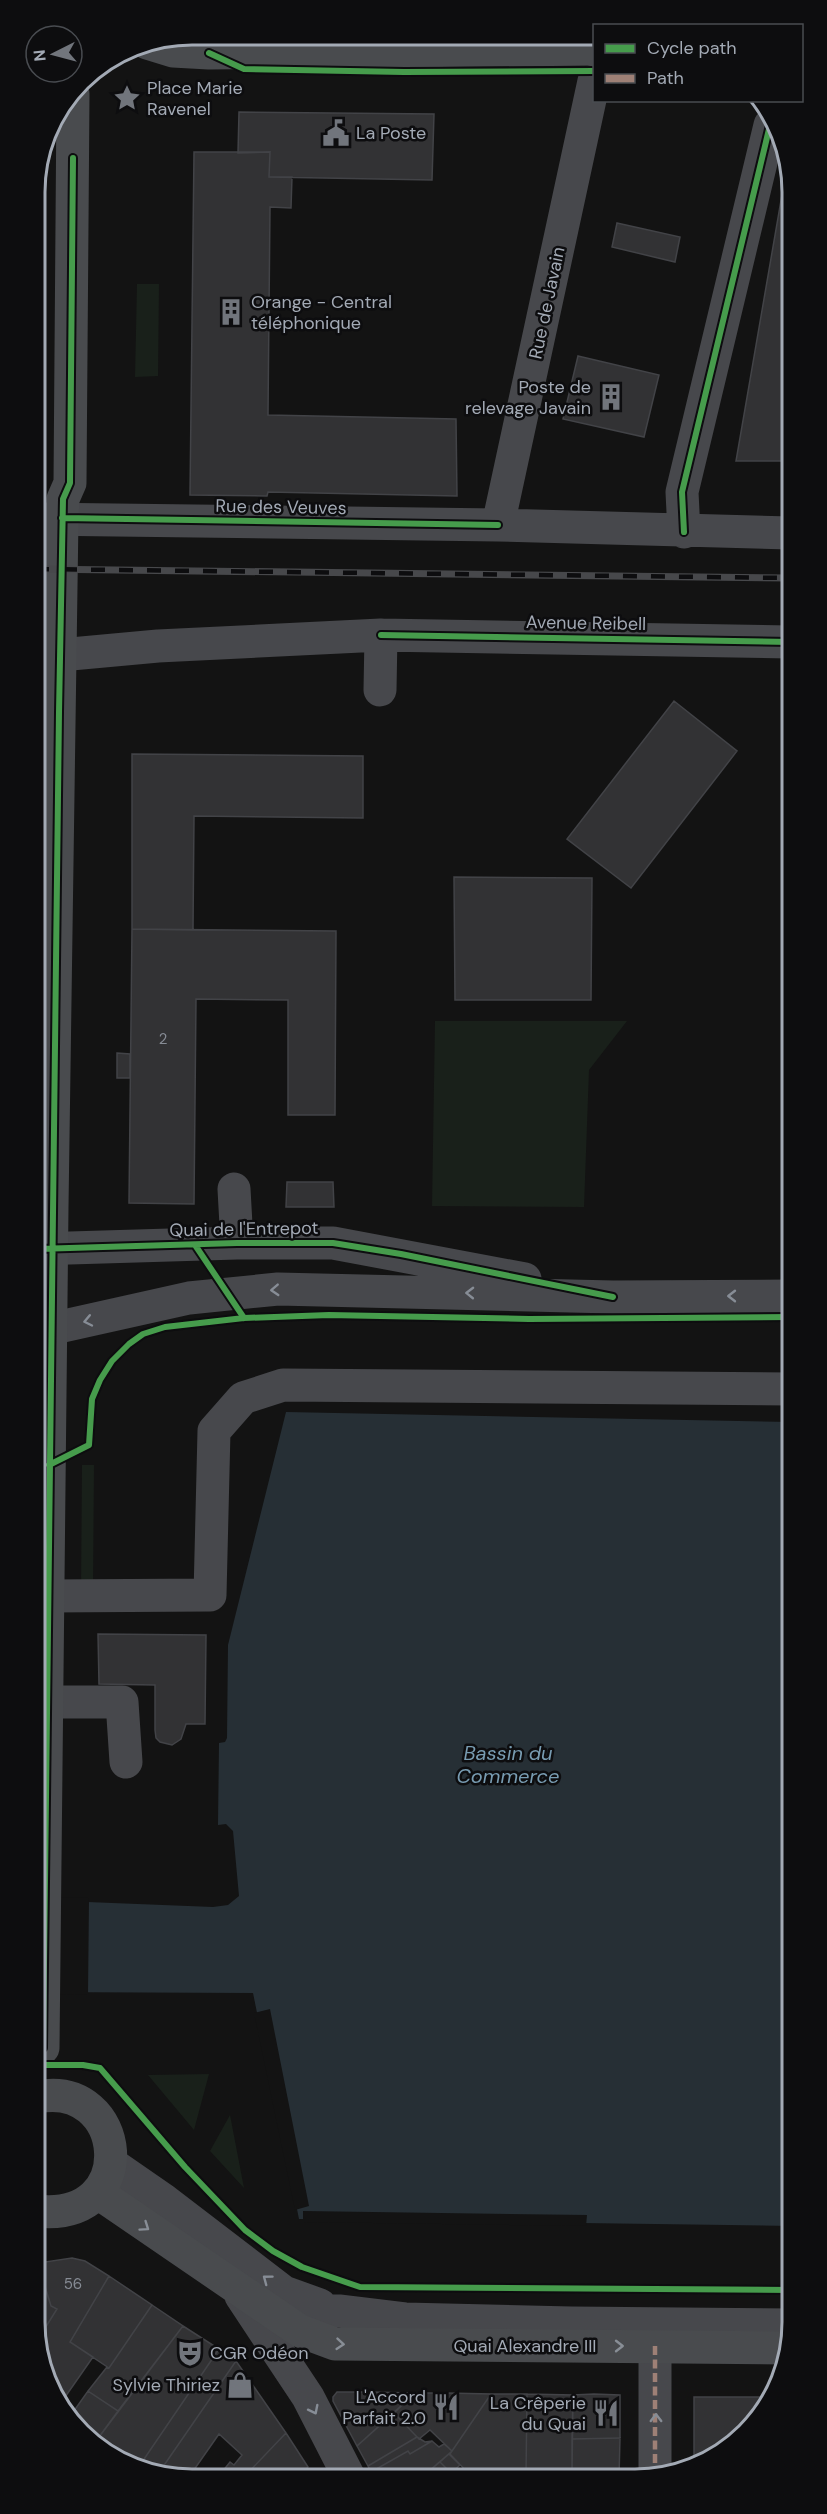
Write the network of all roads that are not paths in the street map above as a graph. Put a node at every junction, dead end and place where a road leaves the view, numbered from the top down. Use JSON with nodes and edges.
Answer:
{"nodes":[{"id":1,"x":163,"y":48,"type":"edge"},
{"id":2,"x":593,"y":49,"type":"edge"},
{"id":3,"x":593,"y":86,"type":"edge"},
{"id":4,"x":72,"y":108,"type":"edge"},
{"id":5,"x":769,"y":131,"type":"edge"},
{"id":6,"x":49,"y":519,"type":"edge"},
{"id":7,"x":498,"y":525,"type":"junction"},
{"id":8,"x":684,"y":532,"type":"junction"},
{"id":9,"x":782,"y":533,"type":"edge"},
{"id":10,"x":381,"y":635,"type":"junction"},
{"id":11,"x":782,"y":642,"type":"edge"},
{"id":12,"x":60,"y":655,"type":"junction"},
{"id":13,"x":380,"y":690,"type":"dead end"},
{"id":14,"x":234,"y":1189,"type":"dead end"},
{"id":15,"x":45,"y":1212,"type":"edge"},
{"id":16,"x":237,"y":1243,"type":"junction"},
{"id":17,"x":45,"y":1249,"type":"edge"},
{"id":18,"x":45,"y":1262,"type":"edge"},
{"id":19,"x":782,"y":1296,"type":"edge"},
{"id":20,"x":613,"y":1297,"type":"junction"},
{"id":21,"x":50,"y":1329,"type":"junction"},
{"id":22,"x":45,"y":1355,"type":"edge"},
{"id":23,"x":782,"y":1389,"type":"edge"},
{"id":24,"x":45,"y":1457,"type":"edge"},
{"id":25,"x":48,"y":1596,"type":"junction"},
{"id":26,"x":45,"y":1666,"type":"edge"},
{"id":27,"x":45,"y":1713,"type":"edge"},
{"id":28,"x":45,"y":1760,"type":"edge"},
{"id":29,"x":126,"y":1762,"type":"dead end"},
{"id":30,"x":45,"y":1860,"type":"edge"},
{"id":31,"x":45,"y":2056,"type":"edge"},
{"id":32,"x":52,"y":2096,"type":"edge"},
{"id":33,"x":112,"y":2164,"type":"junction"},
{"id":34,"x":98,"y":2193,"type":"junction"},
{"id":35,"x":45,"y":2212,"type":"edge"},
{"id":36,"x":237,"y":2290,"type":"junction"},
{"id":37,"x":270,"y":2311,"type":"junction"},
{"id":38,"x":339,"y":2311,"type":"junction"},
{"id":39,"x":782,"y":2325,"type":"edge"},
{"id":40,"x":655,"y":2346,"type":"junction"},
{"id":41,"x":779,"y":2348,"type":"edge"},
{"id":42,"x":656,"y":2468,"type":"edge"},
{"id":43,"x":345,"y":2469,"type":"edge"}],
"edges":[{"from":1,"to":2,"type":"main road"},
{"from":3,"to":7,"type":"street","name":"Rue de Javain"},
{"from":4,"to":6,"type":"main road"},
{"from":5,"to":8,"type":"street"},
{"from":6,"to":7,"type":"street","name":"Rue des Veuves"},
{"from":6,"to":12,"type":"main road"},
{"from":7,"to":8,"type":"street","name":"Rue des Veuves"},
{"from":8,"to":9,"type":"street","name":"Rue des Veuves"},
{"from":10,"to":11,"type":"street","name":"Avenue Reibell"},
{"from":10,"to":12,"type":"street","name":"Avenue Reibell"},
{"from":10,"to":13,"type":"street"},
{"from":12,"to":15,"type":"main road"},
{"from":14,"to":16,"type":"street"},
{"from":16,"to":17,"type":"street","name":"Quai de l'Entrepot"},
{"from":16,"to":20,"type":"street","name":"Quai de l'Entrepot"},
{"from":18,"to":21,"type":"main road"},
{"from":19,"to":20,"type":"street","name":"Quai de l'Entrepot","one_way":true},
{"from":20,"to":21,"type":"street","name":"Quai de l'Entrepot","one_way":true},
{"from":21,"to":22,"type":"main road"},
{"from":23,"to":25,"type":"street"},
{"from":24,"to":25,"type":"main road"},
{"from":25,"to":26,"type":"main road"},
{"from":27,"to":29,"type":"street"},
{"from":28,"to":30,"type":"main road"},
{"from":31,"to":32,"type":"main road"},
{"from":32,"to":33,"type":"main road"},
{"from":33,"to":34,"type":"main road"},
{"from":38,"to":33,"type":"street","name":"Quai Alexandre III","one_way":true},
{"from":34,"to":35,"type":"main road"},
{"from":34,"to":36,"type":"main road","name":"Quai Alexandre III","one_way":true},
{"from":36,"to":37,"type":"main road","name":"Quai Alexandre III"},
{"from":36,"to":43,"type":"street","one_way":true},
{"from":37,"to":38,"type":"street","name":"Quai Alexandre III"},
{"from":37,"to":40,"type":"main road","name":"Quai Alexandre III","one_way":true},
{"from":38,"to":39,"type":"street","name":"Quai Alexandre III"},
{"from":40,"to":41,"type":"main road","name":"Quai Alexandre III"},
{"from":42,"to":40,"type":"street","one_way":true}]}
